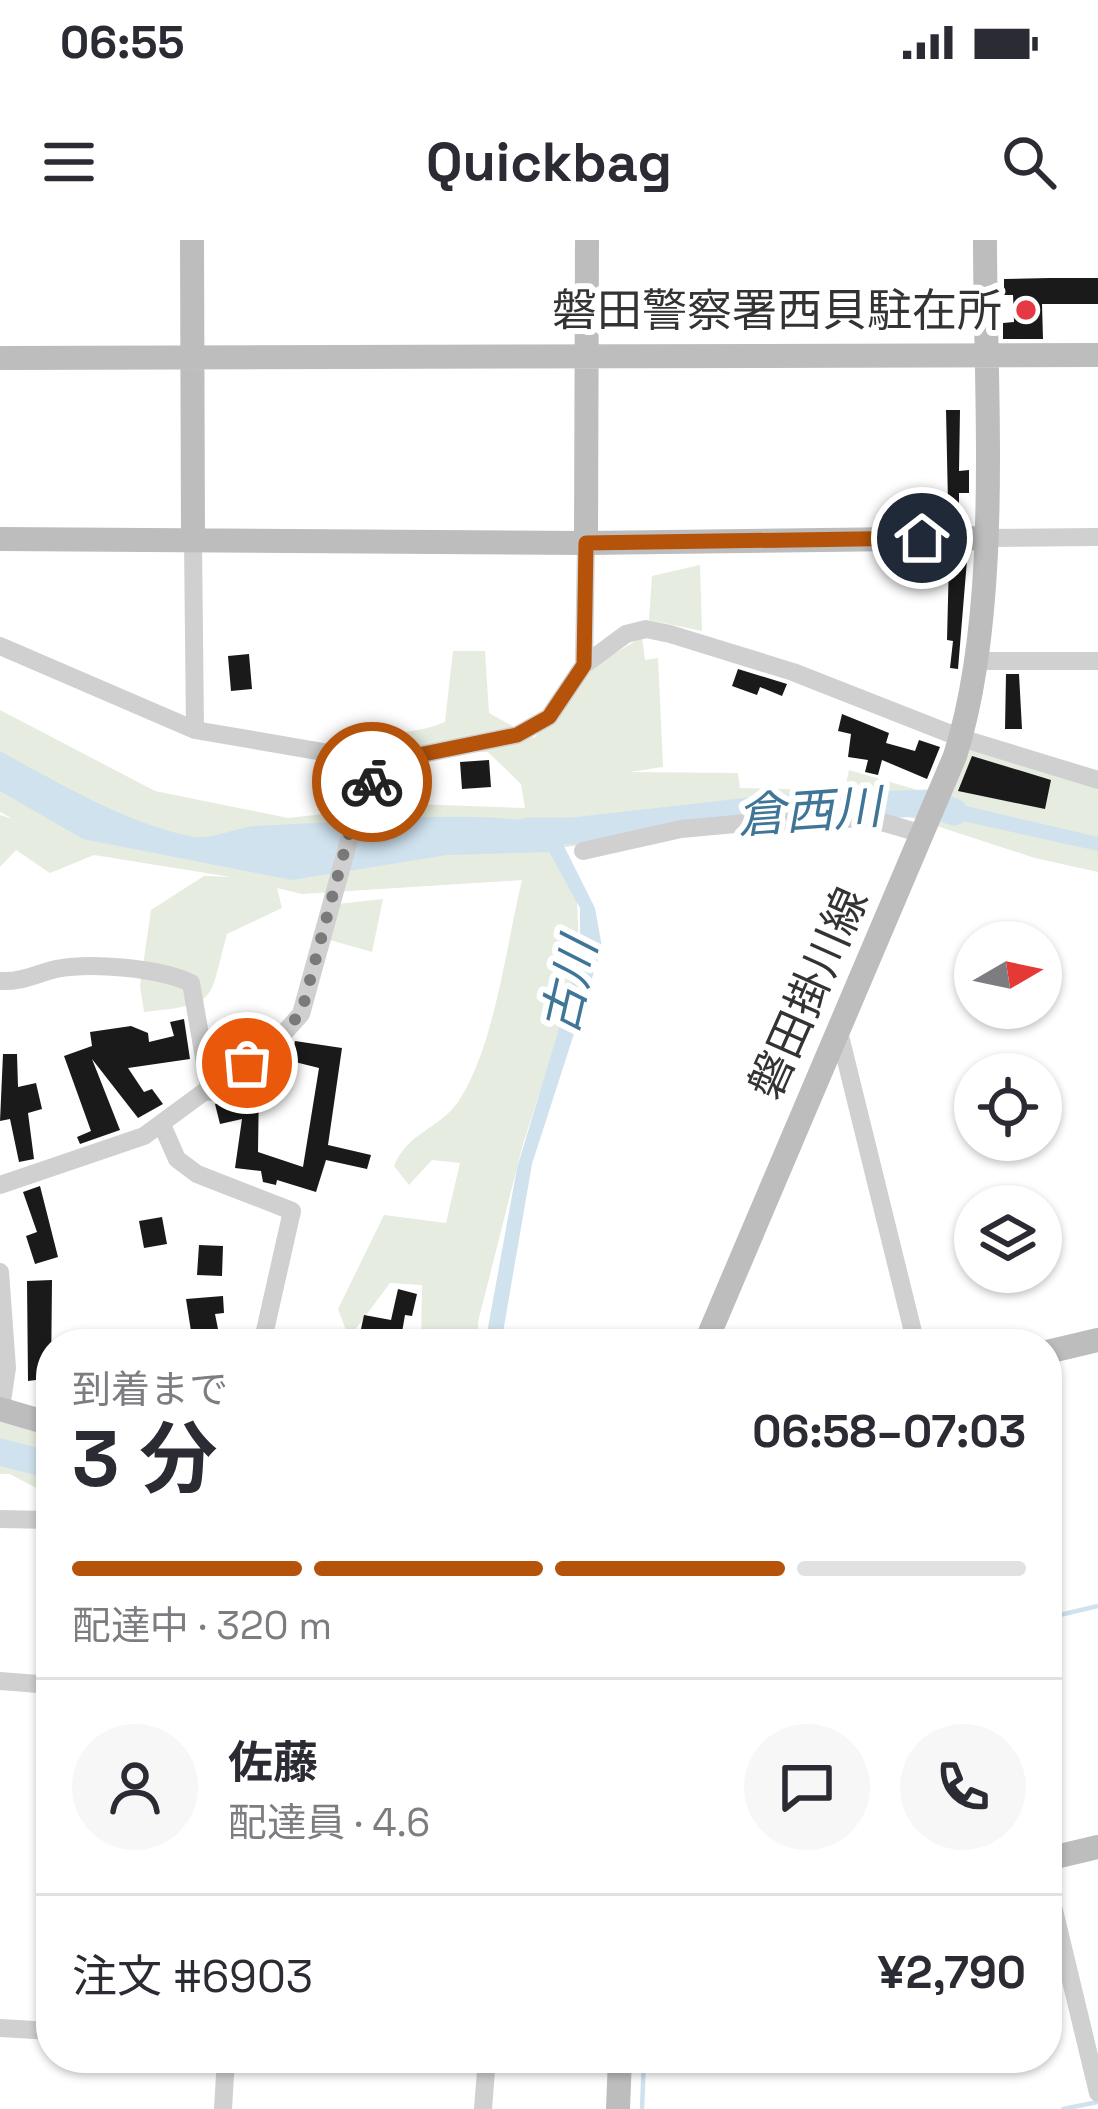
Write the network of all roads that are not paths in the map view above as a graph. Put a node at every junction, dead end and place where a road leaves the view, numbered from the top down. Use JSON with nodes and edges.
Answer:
{"nodes":[{"id":1,"x":192,"y":240,"type":"edge"},
{"id":2,"x":587,"y":240,"type":"edge"},
{"id":3,"x":985,"y":240,"type":"edge"},
{"id":4,"x":1098,"y":355,"type":"edge"},
{"id":5,"x":985,"y":356,"type":"junction"},
{"id":6,"x":193,"y":357,"type":"junction"},
{"id":7,"x":0,"y":358,"type":"edge"},
{"id":8,"x":588,"y":358,"type":"junction"},
{"id":9,"x":1098,"y":537,"type":"edge"},
{"id":10,"x":983,"y":538,"type":"junction"},
{"id":11,"x":0,"y":539,"type":"edge"},
{"id":12,"x":194,"y":540,"type":"junction"},
{"id":13,"x":586,"y":543,"type":"junction"},
{"id":14,"x":0,"y":646,"type":"edge"},
{"id":15,"x":1098,"y":661,"type":"edge"},
{"id":16,"x":978,"y":662,"type":"junction"},
{"id":17,"x":584,"y":665,"type":"junction"},
{"id":18,"x":195,"y":730,"type":"junction"},
{"id":19,"x":961,"y":738,"type":"junction"},
{"id":20,"x":385,"y":768,"type":"junction"},
{"id":21,"x":1098,"y":780,"type":"edge"},
{"id":22,"x":923,"y":834,"type":"junction"},
{"id":23,"x":583,"y":851,"type":"dead end"},
{"id":24,"x":0,"y":981,"type":"edge"},
{"id":25,"x":838,"y":1028,"type":"junction"},
{"id":26,"x":210,"y":1092,"type":"junction"},
{"id":27,"x":162,"y":1125,"type":"junction"},
{"id":28,"x":0,"y":1185,"type":"edge"},
{"id":29,"x":0,"y":1272,"type":"edge"},
{"id":30,"x":265,"y":1329,"type":"edge"},
{"id":31,"x":712,"y":1329,"type":"edge"},
{"id":32,"x":912,"y":1329,"type":"edge"},
{"id":33,"x":1098,"y":1340,"type":"edge"},
{"id":34,"x":1062,"y":1348,"type":"edge"},
{"id":35,"x":0,"y":1408,"type":"edge"},
{"id":36,"x":36,"y":1419,"type":"edge"},
{"id":37,"x":0,"y":1519,"type":"edge"},
{"id":38,"x":36,"y":1520,"type":"edge"},
{"id":39,"x":0,"y":1681,"type":"edge"},
{"id":40,"x":36,"y":1683,"type":"edge"},
{"id":41,"x":1098,"y":1847,"type":"edge"},
{"id":42,"x":1062,"y":1855,"type":"edge"},
{"id":43,"x":1062,"y":1943,"type":"edge"},
{"id":44,"x":0,"y":2028,"type":"edge"},
{"id":45,"x":36,"y":2030,"type":"edge"},
{"id":46,"x":225,"y":2073,"type":"edge"},
{"id":47,"x":486,"y":2073,"type":"edge"},
{"id":48,"x":619,"y":2073,"type":"edge"},
{"id":49,"x":1098,"y":2093,"type":"edge"},
{"id":50,"x":223,"y":2109,"type":"edge"},
{"id":51,"x":483,"y":2109,"type":"edge"},
{"id":52,"x":618,"y":2109,"type":"edge"}],
"edges":[{"from":1,"to":6,"type":"street"},
{"from":2,"to":8,"type":"street"},
{"from":3,"to":5,"type":"street","name":"磐田掛川線"},
{"from":4,"to":5,"type":"street"},
{"from":5,"to":8,"type":"street"},
{"from":5,"to":10,"type":"street","name":"磐田掛川線"},
{"from":6,"to":7,"type":"street"},
{"from":6,"to":8,"type":"street"},
{"from":6,"to":12,"type":"street"},
{"from":8,"to":13,"type":"street"},
{"from":9,"to":10,"type":"street"},
{"from":10,"to":13,"type":"street"},
{"from":10,"to":16,"type":"street","name":"磐田掛川線"},
{"from":11,"to":12,"type":"street"},
{"from":12,"to":13,"type":"street"},
{"from":12,"to":18,"type":"street"},
{"from":13,"to":17,"type":"street"},
{"from":14,"to":18,"type":"street"},
{"from":15,"to":16,"type":"street"},
{"from":16,"to":19,"type":"street","name":"磐田掛川線"},
{"from":17,"to":19,"type":"street"},
{"from":17,"to":20,"type":"street"},
{"from":18,"to":20,"type":"street"},
{"from":19,"to":21,"type":"street"},
{"from":19,"to":22,"type":"street","name":"磐田掛川線"},
{"from":20,"to":26,"type":"street"},
{"from":22,"to":23,"type":"street"},
{"from":22,"to":25,"type":"street","name":"磐田掛川線"},
{"from":24,"to":26,"type":"street"},
{"from":25,"to":31,"type":"street","name":"磐田掛川線"},
{"from":25,"to":32,"type":"street"},
{"from":26,"to":27,"type":"street"},
{"from":27,"to":28,"type":"street"},
{"from":27,"to":30,"type":"street"},
{"from":29,"to":35,"type":"street"},
{"from":33,"to":34,"type":"street"},
{"from":35,"to":36,"type":"street"},
{"from":37,"to":38,"type":"street"},
{"from":39,"to":40,"type":"street"},
{"from":41,"to":42,"type":"street"},
{"from":43,"to":49,"type":"street"},
{"from":44,"to":45,"type":"street"},
{"from":46,"to":50,"type":"street"},
{"from":47,"to":51,"type":"street"},
{"from":48,"to":52,"type":"street"}]}
